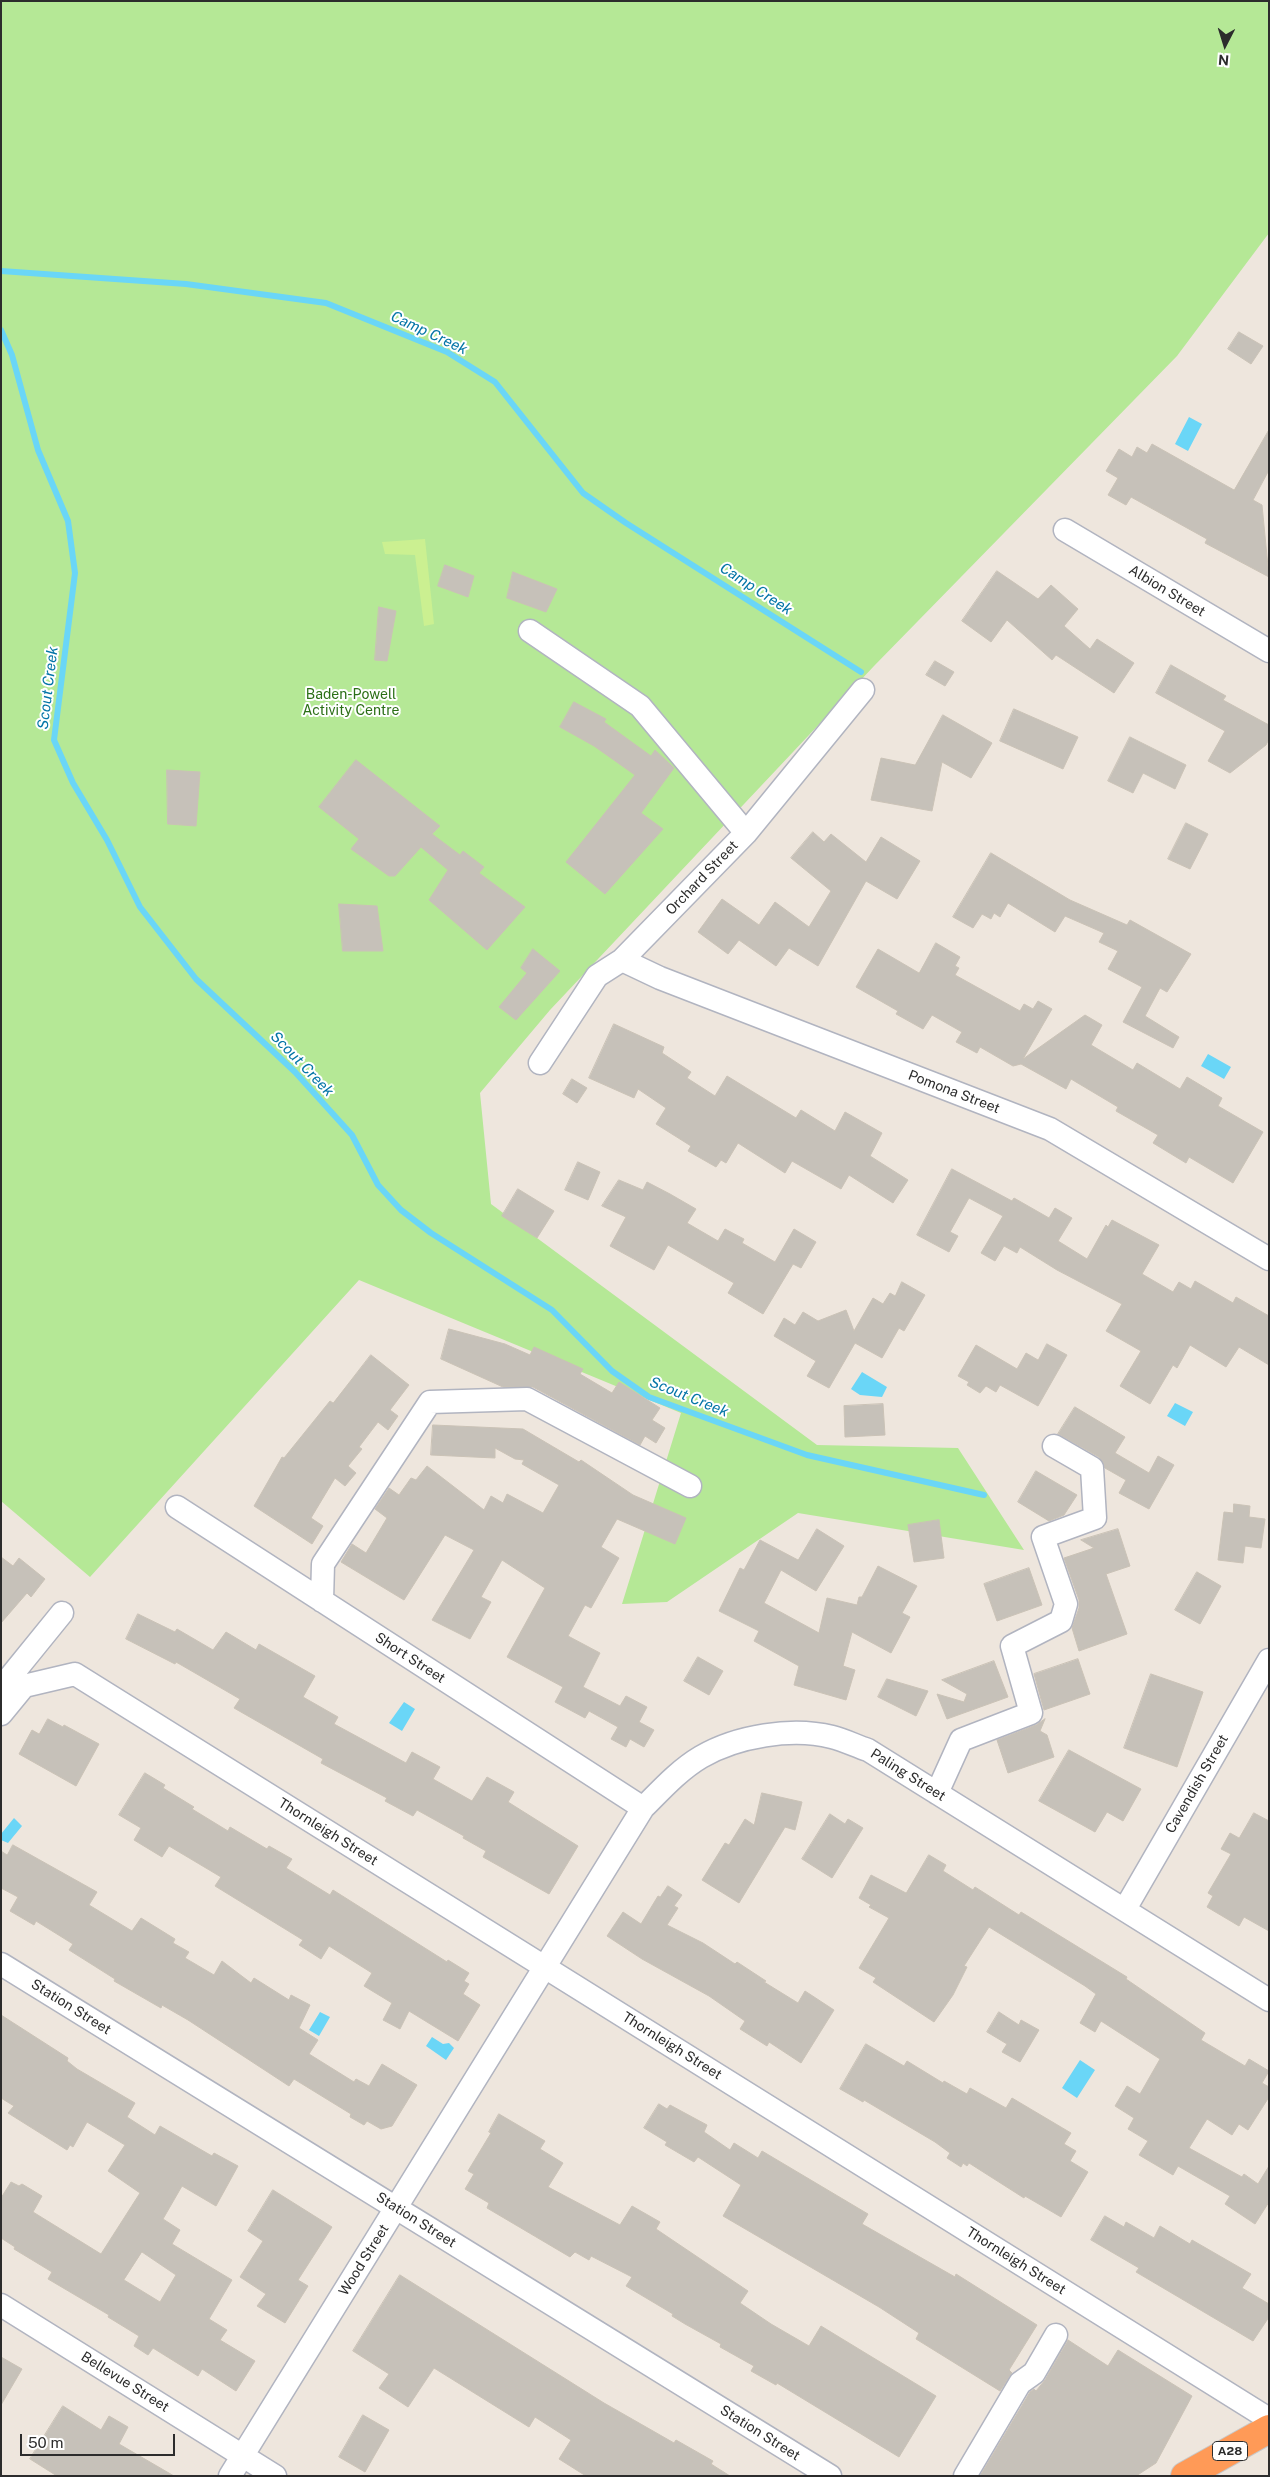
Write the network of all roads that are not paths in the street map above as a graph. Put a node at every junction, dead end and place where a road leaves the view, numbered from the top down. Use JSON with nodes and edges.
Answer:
{"nodes":[{"id":1,"x":1065,"y":530,"type":"dead end"},
{"id":2,"x":530,"y":631,"type":"dead end"},
{"id":3,"x":1269,"y":651,"type":"edge"},
{"id":4,"x":863,"y":690,"type":"dead end"},
{"id":5,"x":746,"y":833,"type":"junction"},
{"id":6,"x":622,"y":960,"type":"junction"},
{"id":7,"x":540,"y":1063,"type":"dead end"},
{"id":8,"x":1269,"y":1259,"type":"edge"},
{"id":9,"x":1054,"y":1446,"type":"dead end"},
{"id":10,"x":690,"y":1486,"type":"dead end"},
{"id":11,"x":177,"y":1507,"type":"dead end"},
{"id":12,"x":322,"y":1601,"type":"junction"},
{"id":13,"x":62,"y":1612,"type":"dead end"},
{"id":14,"x":1269,"y":1660,"type":"edge"},
{"id":15,"x":1,"y":1692,"type":"edge"},
{"id":16,"x":1,"y":1714,"type":"edge"},
{"id":17,"x":937,"y":1793,"type":"junction"},
{"id":18,"x":643,"y":1808,"type":"junction"},
{"id":19,"x":1125,"y":1909,"type":"junction"},
{"id":20,"x":1,"y":1964,"type":"edge"},
{"id":21,"x":545,"y":1967,"type":"junction"},
{"id":22,"x":1269,"y":2000,"type":"edge"},
{"id":23,"x":396,"y":2208,"type":"junction"},
{"id":24,"x":1,"y":2305,"type":"edge"},
{"id":25,"x":1056,"y":2335,"type":"dead end"},
{"id":26,"x":1269,"y":2419,"type":"edge"},
{"id":27,"x":1269,"y":2429,"type":"edge"},
{"id":28,"x":242,"y":2456,"type":"junction"},
{"id":29,"x":230,"y":2476,"type":"edge"},
{"id":30,"x":275,"y":2476,"type":"edge"},
{"id":31,"x":830,"y":2476,"type":"edge"},
{"id":32,"x":965,"y":2476,"type":"edge"},
{"id":33,"x":1185,"y":2476,"type":"edge"}],
"edges":[{"from":1,"to":3,"type":"street","name":"Albion Street"},
{"from":2,"to":5,"type":"street"},
{"from":4,"to":5,"type":"street","name":"Orchard Street"},
{"from":5,"to":6,"type":"street","name":"Orchard Street"},
{"from":6,"to":7,"type":"street","name":"Orchard Street"},
{"from":6,"to":8,"type":"street","name":"Pomona Street"},
{"from":9,"to":17,"type":"street"},
{"from":10,"to":12,"type":"street"},
{"from":11,"to":12,"type":"street","name":"Short Street"},
{"from":12,"to":18,"type":"street","name":"Short Street"},
{"from":13,"to":15,"type":"street"},
{"from":14,"to":19,"type":"street","name":"Cavendish Street"},
{"from":16,"to":21,"type":"street","name":"Thornleigh Street"},
{"from":17,"to":18,"type":"street","name":"Paling Street"},
{"from":17,"to":19,"type":"street","name":"Paling Street"},
{"from":18,"to":21,"type":"street","name":"Paling Street"},
{"from":19,"to":22,"type":"street","name":"Paling Street"},
{"from":20,"to":23,"type":"street","name":"Station Street"},
{"from":21,"to":23,"type":"street","name":"Wood Street"},
{"from":21,"to":26,"type":"street","name":"Thornleigh Street"},
{"from":23,"to":28,"type":"street","name":"Wood Street"},
{"from":23,"to":31,"type":"street","name":"Station Street"},
{"from":24,"to":28,"type":"street","name":"Bellevue Street"},
{"from":25,"to":32,"type":"street"},
{"from":27,"to":33,"type":"highway","number":"A28"},
{"from":28,"to":29,"type":"street","name":"Wood Street"},
{"from":28,"to":30,"type":"street","name":"Bellevue Street"}]}
